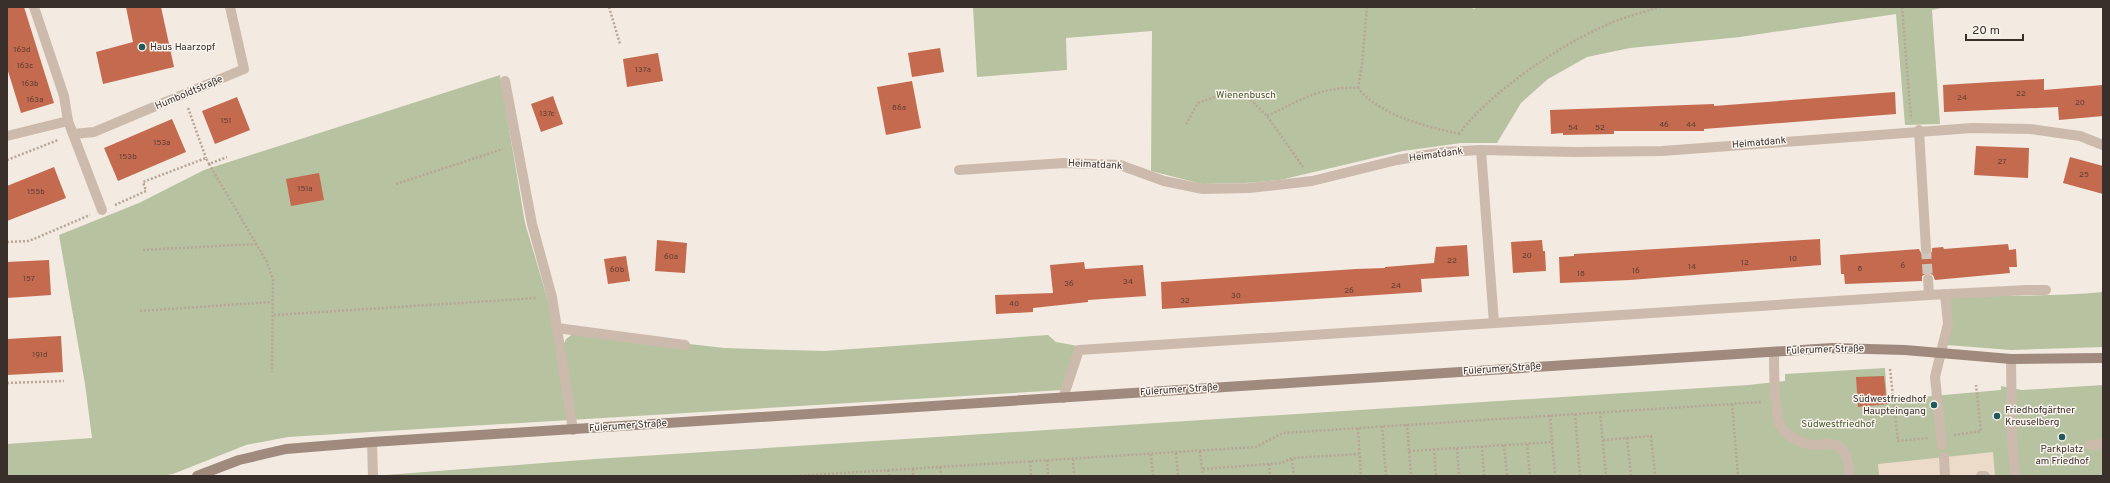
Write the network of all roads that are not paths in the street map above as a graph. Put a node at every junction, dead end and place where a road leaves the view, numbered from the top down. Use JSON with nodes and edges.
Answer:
{"nodes":[{"id":1,"x":34,"y":7,"type":"edge"},
{"id":2,"x":230,"y":7,"type":"edge"},
{"id":3,"x":505,"y":81,"type":"dead end"},
{"id":4,"x":68,"y":121,"type":"junction"},
{"id":5,"x":1919,"y":130,"type":"junction"},
{"id":6,"x":73,"y":134,"type":"junction"},
{"id":7,"x":7,"y":136,"type":"edge"},
{"id":8,"x":2103,"y":145,"type":"edge"},
{"id":9,"x":1481,"y":150,"type":"junction"},
{"id":10,"x":959,"y":170,"type":"dead end"},
{"id":11,"x":102,"y":210,"type":"road end"},
{"id":12,"x":1926,"y":250,"type":"tunnel mouth"},
{"id":13,"x":1928,"y":279,"type":"tunnel mouth"},
{"id":14,"x":2046,"y":290,"type":"dead end"},
{"id":15,"x":1946,"y":294,"type":"junction"},
{"id":16,"x":1929,"y":295,"type":"junction"},
{"id":17,"x":1494,"y":324,"type":"junction"},
{"id":18,"x":557,"y":328,"type":"junction"},
{"id":19,"x":685,"y":345,"type":"dead end"},
{"id":20,"x":1774,"y":352,"type":"junction"},
{"id":21,"x":1941,"y":352,"type":"junction"},
{"id":22,"x":2103,"y":358,"type":"edge"},
{"id":23,"x":2011,"y":359,"type":"junction"},
{"id":24,"x":1063,"y":398,"type":"junction"},
{"id":25,"x":573,"y":430,"type":"junction"},
{"id":26,"x":372,"y":442,"type":"junction"},
{"id":27,"x":2103,"y":444,"type":"edge"},
{"id":28,"x":1942,"y":445,"type":"dead end"},
{"id":29,"x":2090,"y":445,"type":"dead end"},
{"id":30,"x":1944,"y":457,"type":"dead end"},
{"id":31,"x":197,"y":476,"type":"edge"},
{"id":32,"x":373,"y":476,"type":"edge"},
{"id":33,"x":1849,"y":476,"type":"edge"},
{"id":34,"x":1945,"y":476,"type":"edge"},
{"id":35,"x":1981,"y":476,"type":"edge"},
{"id":36,"x":1985,"y":476,"type":"edge"},
{"id":37,"x":2015,"y":476,"type":"edge"}],
"edges":[{"from":1,"to":4,"type":"street"},
{"from":2,"to":6,"type":"street","name":"Humboldtstraße"},
{"from":3,"to":18,"type":"street"},
{"from":4,"to":6,"type":"street"},
{"from":4,"to":7,"type":"street"},
{"from":5,"to":8,"type":"street","name":"Heimatdank"},
{"from":5,"to":9,"type":"street","name":"Heimatdank"},
{"from":5,"to":12,"type":"street"},
{"from":6,"to":11,"type":"street"},
{"from":9,"to":10,"type":"street","name":"Heimatdank"},
{"from":9,"to":17,"type":"street"},
{"from":13,"to":16,"type":"street"},
{"from":14,"to":15,"type":"street"},
{"from":15,"to":16,"type":"street"},
{"from":15,"to":21,"type":"street"},
{"from":16,"to":17,"type":"street"},
{"from":17,"to":24,"type":"street"},
{"from":18,"to":19,"type":"street"},
{"from":18,"to":25,"type":"street"},
{"from":20,"to":21,"type":"main road","name":"Fulerumer Straße"},
{"from":20,"to":24,"type":"main road","name":"Fulerumer Straße"},
{"from":20,"to":33,"type":"street"},
{"from":21,"to":23,"type":"main road","name":"Fulerumer Straße"},
{"from":21,"to":28,"type":"street"},
{"from":22,"to":23,"type":"main road","name":"Fulerumer Straße"},
{"from":23,"to":37,"type":"street"},
{"from":24,"to":25,"type":"main road","name":"Fulerumer Straße"},
{"from":25,"to":26,"type":"main road","name":"Fulerumer Straße"},
{"from":26,"to":31,"type":"main road","name":"Fulerumer Straße"},
{"from":26,"to":32,"type":"street"},
{"from":27,"to":29,"type":"street"},
{"from":30,"to":34,"type":"street"},
{"from":35,"to":36,"type":"street"}]}
